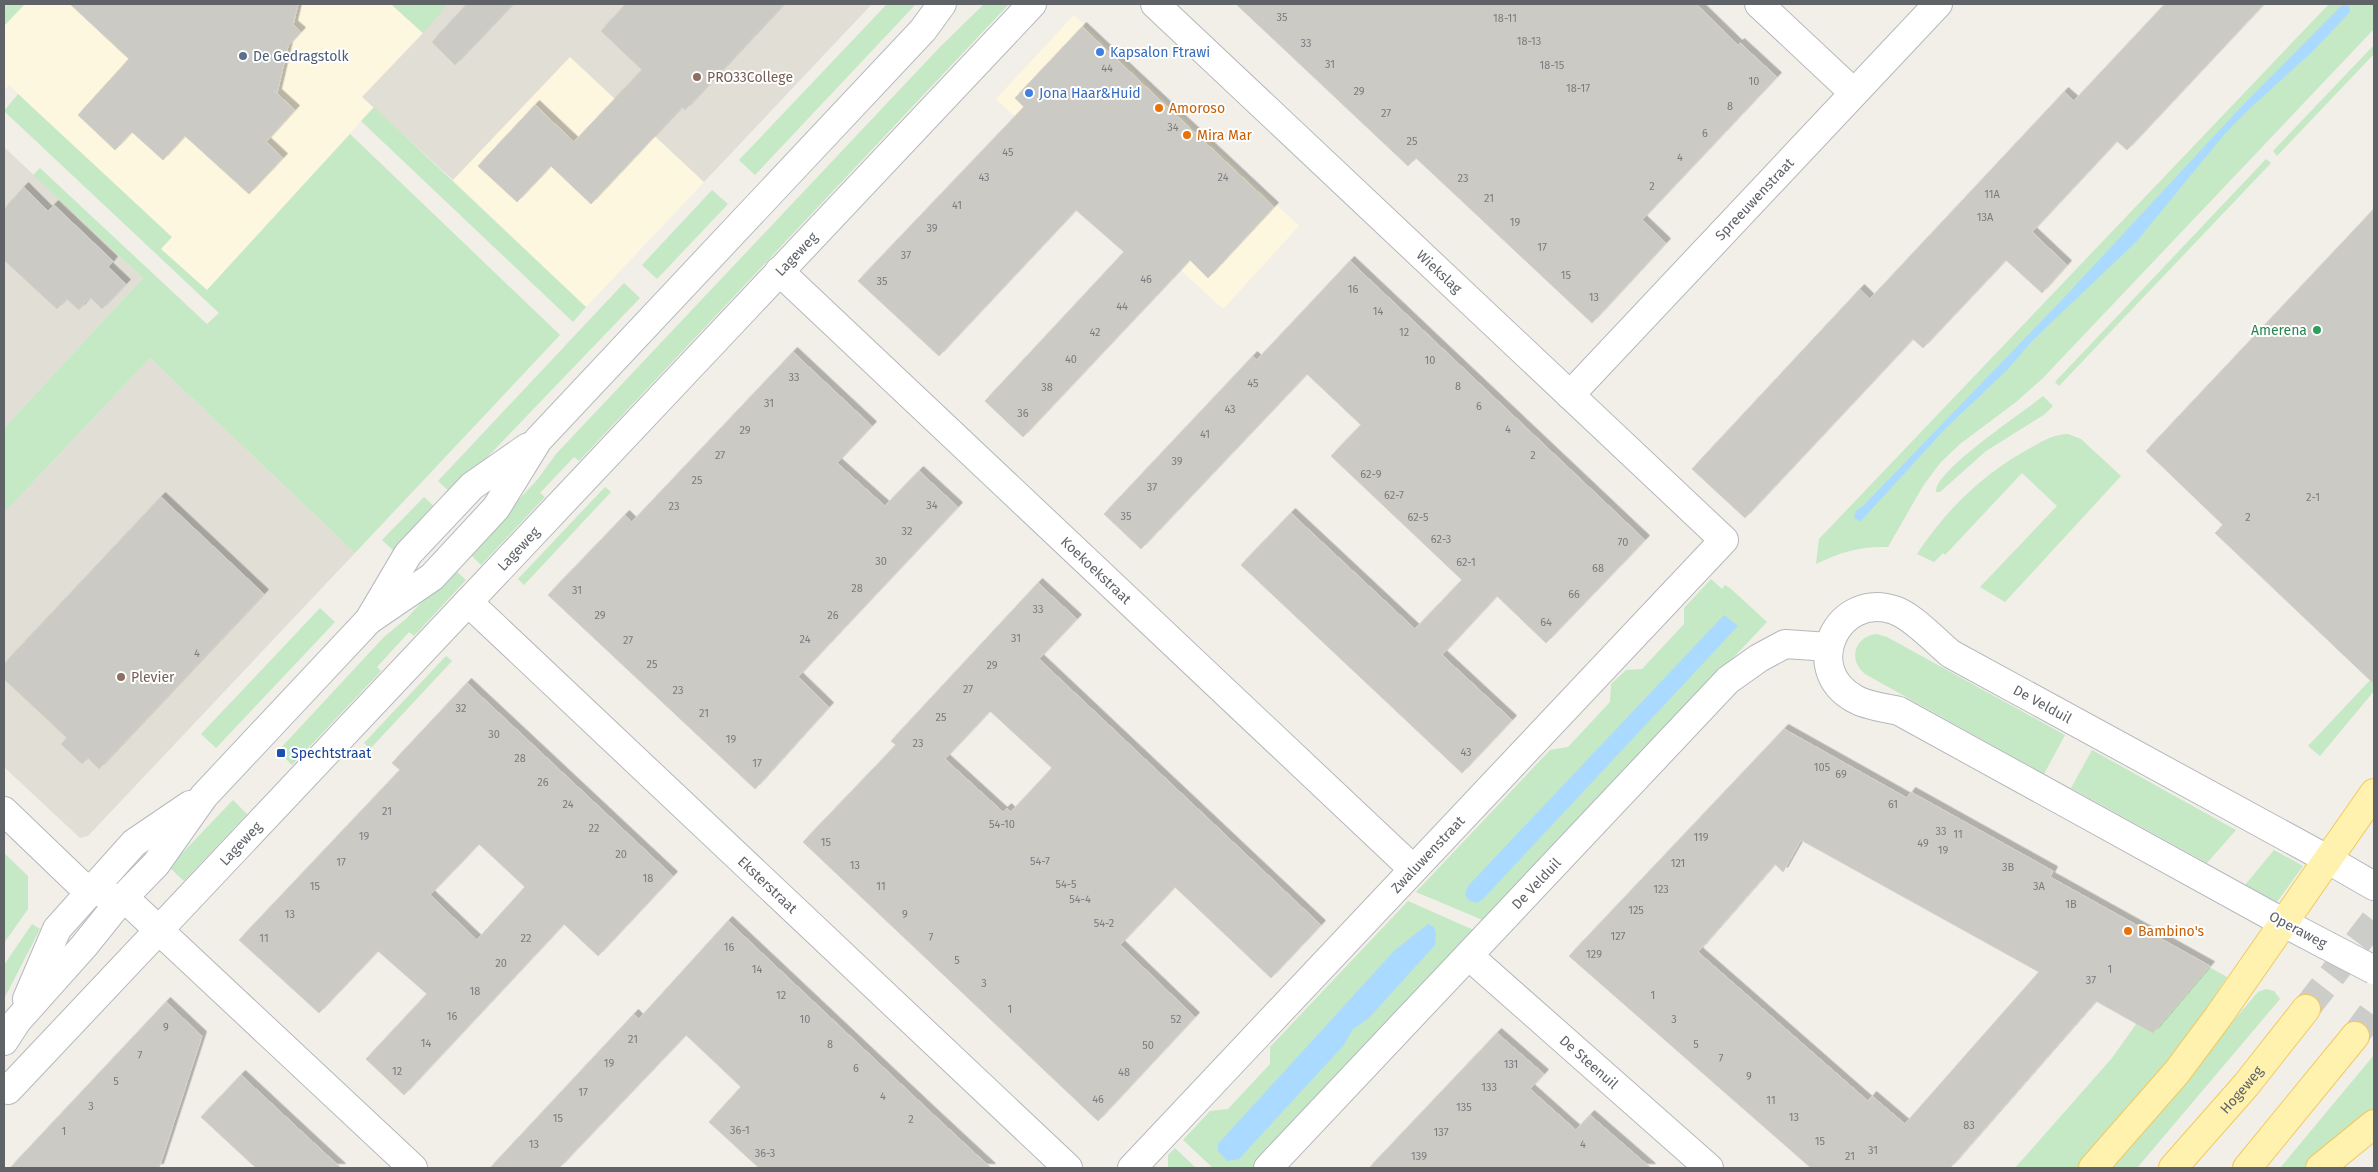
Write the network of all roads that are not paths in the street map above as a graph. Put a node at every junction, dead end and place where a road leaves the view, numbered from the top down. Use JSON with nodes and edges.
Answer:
{"nodes":[{"id":1,"x":942,"y":4,"type":"edge"},
{"id":2,"x":956,"y":4,"type":"edge"},
{"id":3,"x":1032,"y":4,"type":"edge"},
{"id":4,"x":1156,"y":4,"type":"edge"},
{"id":5,"x":1759,"y":4,"type":"edge"},
{"id":6,"x":1938,"y":4,"type":"edge"},
{"id":7,"x":923,"y":30,"type":"junction"},
{"id":8,"x":1854,"y":93,"type":"junction"},
{"id":9,"x":779,"y":271,"type":"junction"},
{"id":10,"x":1570,"y":395,"type":"junction"},
{"id":11,"x":1724,"y":540,"type":"joint"},
{"id":12,"x":468,"y":602,"type":"junction"},
{"id":13,"x":1829,"y":647,"type":"junction"},
{"id":14,"x":2374,"y":794,"type":"edge"},
{"id":15,"x":204,"y":796,"type":"junction"},
{"id":16,"x":4,"y":811,"type":"edge"},
{"id":17,"x":2327,"y":859,"type":"junction"},
{"id":18,"x":1413,"y":869,"type":"junction"},
{"id":19,"x":2373,"y":886,"type":"edge"},
{"id":20,"x":92,"y":889,"type":"junction"},
{"id":21,"x":121,"y":900,"type":"junction"},
{"id":22,"x":2284,"y":923,"type":"junction"},
{"id":23,"x":160,"y":929,"type":"junction"},
{"id":24,"x":1469,"y":956,"type":"junction"},
{"id":25,"x":2374,"y":970,"type":"edge"},
{"id":26,"x":2306,"y":1009,"type":"tunnel mouth"},
{"id":27,"x":10,"y":1031,"type":"edge"},
{"id":28,"x":2354,"y":1036,"type":"tunnel mouth"},
{"id":29,"x":4,"y":1087,"type":"edge"},
{"id":30,"x":2374,"y":1124,"type":"edge"},
{"id":31,"x":413,"y":1168,"type":"edge"},
{"id":32,"x":1068,"y":1168,"type":"edge"},
{"id":33,"x":1132,"y":1168,"type":"edge"},
{"id":34,"x":1268,"y":1168,"type":"edge"},
{"id":35,"x":1709,"y":1168,"type":"edge"},
{"id":36,"x":2093,"y":1168,"type":"edge"},
{"id":37,"x":2173,"y":1168,"type":"edge"},
{"id":38,"x":2247,"y":1168,"type":"edge"},
{"id":39,"x":2320,"y":1168,"type":"edge"}],
"edges":[{"from":1,"to":7,"type":"street"},
{"from":2,"to":7,"type":"street"},
{"from":3,"to":9,"type":"street","name":"Lageweg"},
{"from":4,"to":10,"type":"street","name":"Wiekslag"},
{"from":5,"to":8,"type":"street"},
{"from":6,"to":8,"type":"street","name":"Spreeuwenstraat"},
{"from":7,"to":15,"type":"street"},
{"from":8,"to":10,"type":"street","name":"Spreeuwenstraat"},
{"from":9,"to":12,"type":"street","name":"Lageweg"},
{"from":9,"to":18,"type":"street","name":"Koekoekstraat"},
{"from":10,"to":11,"type":"street","name":"Wiekslag"},
{"from":11,"to":18,"type":"street","name":"Zwaluwenstraat"},
{"from":12,"to":23,"type":"street","name":"Lageweg"},
{"from":12,"to":32,"type":"street","name":"Eksterstraat"},
{"from":13,"to":17,"type":"street","name":"De Velduil"},
{"from":13,"to":22,"type":"street","name":"Operaweg"},
{"from":13,"to":24,"type":"street","name":"De Velduil"},
{"from":14,"to":17,"type":"main road"},
{"from":15,"to":20,"type":"street"},
{"from":15,"to":21,"type":"street"},
{"from":16,"to":20,"type":"street"},
{"from":17,"to":19,"type":"street"},
{"from":17,"to":22,"type":"main road"},
{"from":18,"to":33,"type":"street","name":"Zwaluwenstraat"},
{"from":20,"to":21,"type":"street"},
{"from":20,"to":27,"type":"street"},
{"from":21,"to":23,"type":"street"},
{"from":21,"to":27,"type":"street"},
{"from":22,"to":25,"type":"street","name":"Operaweg","bridge":true},
{"from":22,"to":36,"type":"main road"},
{"from":23,"to":29,"type":"street","name":"Lageweg"},
{"from":23,"to":31,"type":"street"},
{"from":24,"to":34,"type":"street","name":"De Velduil"},
{"from":24,"to":35,"type":"street","name":"De Steenuil"},
{"from":26,"to":37,"type":"main road","name":"Hogeweg"},
{"from":28,"to":38,"type":"main road"},
{"from":30,"to":39,"type":"main road"}]}
